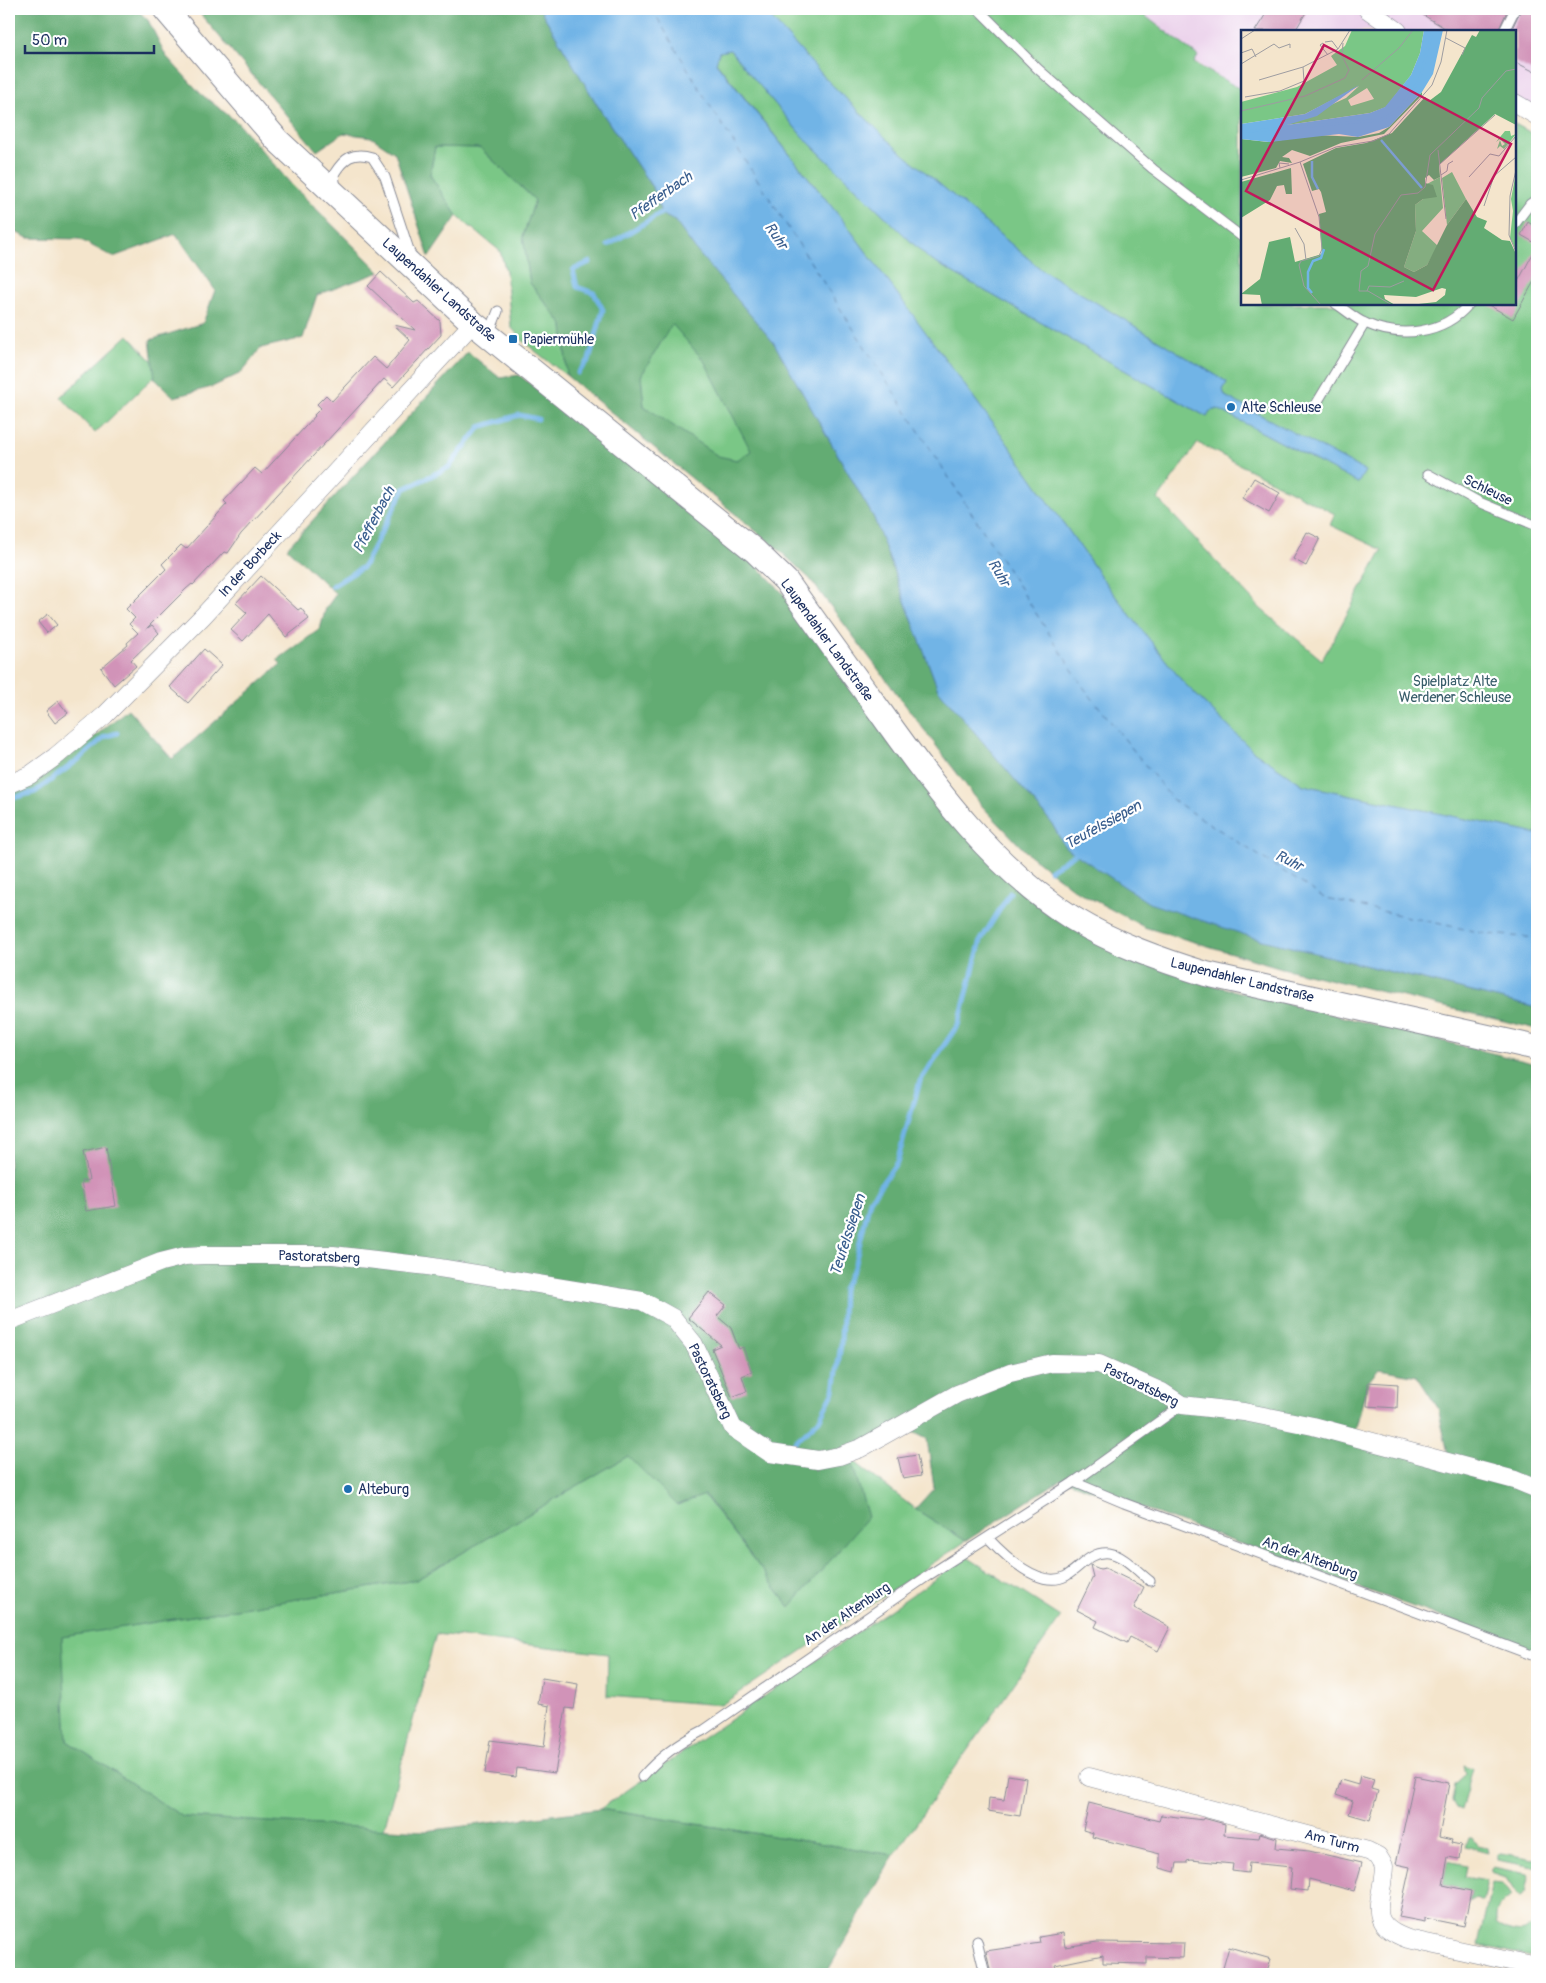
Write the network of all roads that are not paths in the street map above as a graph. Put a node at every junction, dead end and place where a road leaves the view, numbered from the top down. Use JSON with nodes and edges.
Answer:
{"nodes":[{"id":1,"x":166,"y":9,"type":"edge"},
{"id":2,"x":978,"y":9,"type":"edge"},
{"id":3,"x":1367,"y":9,"type":"edge"},
{"id":4,"x":1515,"y":9,"type":"edge"},
{"id":5,"x":1397,"y":30,"type":"edge"},
{"id":6,"x":1504,"y":30,"type":"edge"},
{"id":7,"x":1516,"y":104,"type":"edge"},
{"id":8,"x":1537,"y":116,"type":"edge"},
{"id":9,"x":339,"y":198,"type":"junction"},
{"id":10,"x":1537,"y":199,"type":"edge"},
{"id":11,"x":1516,"y":223,"type":"edge"},
{"id":12,"x":1241,"y":236,"type":"edge"},
{"id":13,"x":414,"y":268,"type":"junction"},
{"id":14,"x":1338,"y":305,"type":"edge"},
{"id":15,"x":1468,"y":305,"type":"edge"},
{"id":16,"x":498,"y":311,"type":"dead end"},
{"id":17,"x":1365,"y":323,"type":"junction"},
{"id":18,"x":481,"y":329,"type":"junction"},
{"id":19,"x":1315,"y":406,"type":"dead end"},
{"id":20,"x":1428,"y":474,"type":"dead end"},
{"id":21,"x":1537,"y":526,"type":"edge"},
{"id":22,"x":9,"y":784,"type":"edge"},
{"id":23,"x":1537,"y":1048,"type":"edge"},
{"id":24,"x":9,"y":1321,"type":"edge"},
{"id":25,"x":1182,"y":1405,"type":"junction"},
{"id":26,"x":1074,"y":1482,"type":"junction"},
{"id":27,"x":1537,"y":1489,"type":"edge"},
{"id":28,"x":988,"y":1538,"type":"junction"},
{"id":29,"x":1150,"y":1581,"type":"dead end"},
{"id":30,"x":1537,"y":1657,"type":"edge"},
{"id":31,"x":642,"y":1777,"type":"dead end"},
{"id":32,"x":1089,"y":1777,"type":"dead end"},
{"id":33,"x":977,"y":1941,"type":"dead end"},
{"id":34,"x":1537,"y":1967,"type":"edge"},
{"id":35,"x":985,"y":1974,"type":"edge"}],
"edges":[{"from":1,"to":9,"type":"main road","name":"Laupendahler Landstraße"},
{"from":2,"to":12,"type":"lane"},
{"from":3,"to":5,"type":"street"},
{"from":4,"to":6,"type":"lane"},
{"from":7,"to":8,"type":"street"},
{"from":9,"to":13,"type":"main road","name":"Laupendahler Landstraße"},
{"from":9,"to":13,"type":"lane"},
{"from":10,"to":11,"type":"lane"},
{"from":13,"to":18,"type":"main road","name":"Laupendahler Landstraße"},
{"from":14,"to":17,"type":"lane"},
{"from":15,"to":17,"type":"lane"},
{"from":16,"to":18,"type":"lane"},
{"from":17,"to":19,"type":"lane"},
{"from":18,"to":22,"type":"street","name":"In der Borbeck"},
{"from":18,"to":23,"type":"main road","name":"Laupendahler Landstraße"},
{"from":20,"to":21,"type":"lane","name":"Schleuse"},
{"from":24,"to":25,"type":"street","name":"Pastoratsberg"},
{"from":25,"to":26,"type":"lane","name":"An der Altenburg"},
{"from":25,"to":27,"type":"street","name":"Pastoratsberg"},
{"from":26,"to":28,"type":"lane","name":"An der Altenburg"},
{"from":26,"to":30,"type":"lane","name":"An der Altenburg"},
{"from":28,"to":29,"type":"lane"},
{"from":28,"to":31,"type":"lane","name":"An der Altenburg"},
{"from":32,"to":34,"type":"street","name":"Am Turm"},
{"from":33,"to":35,"type":"lane"}]}
